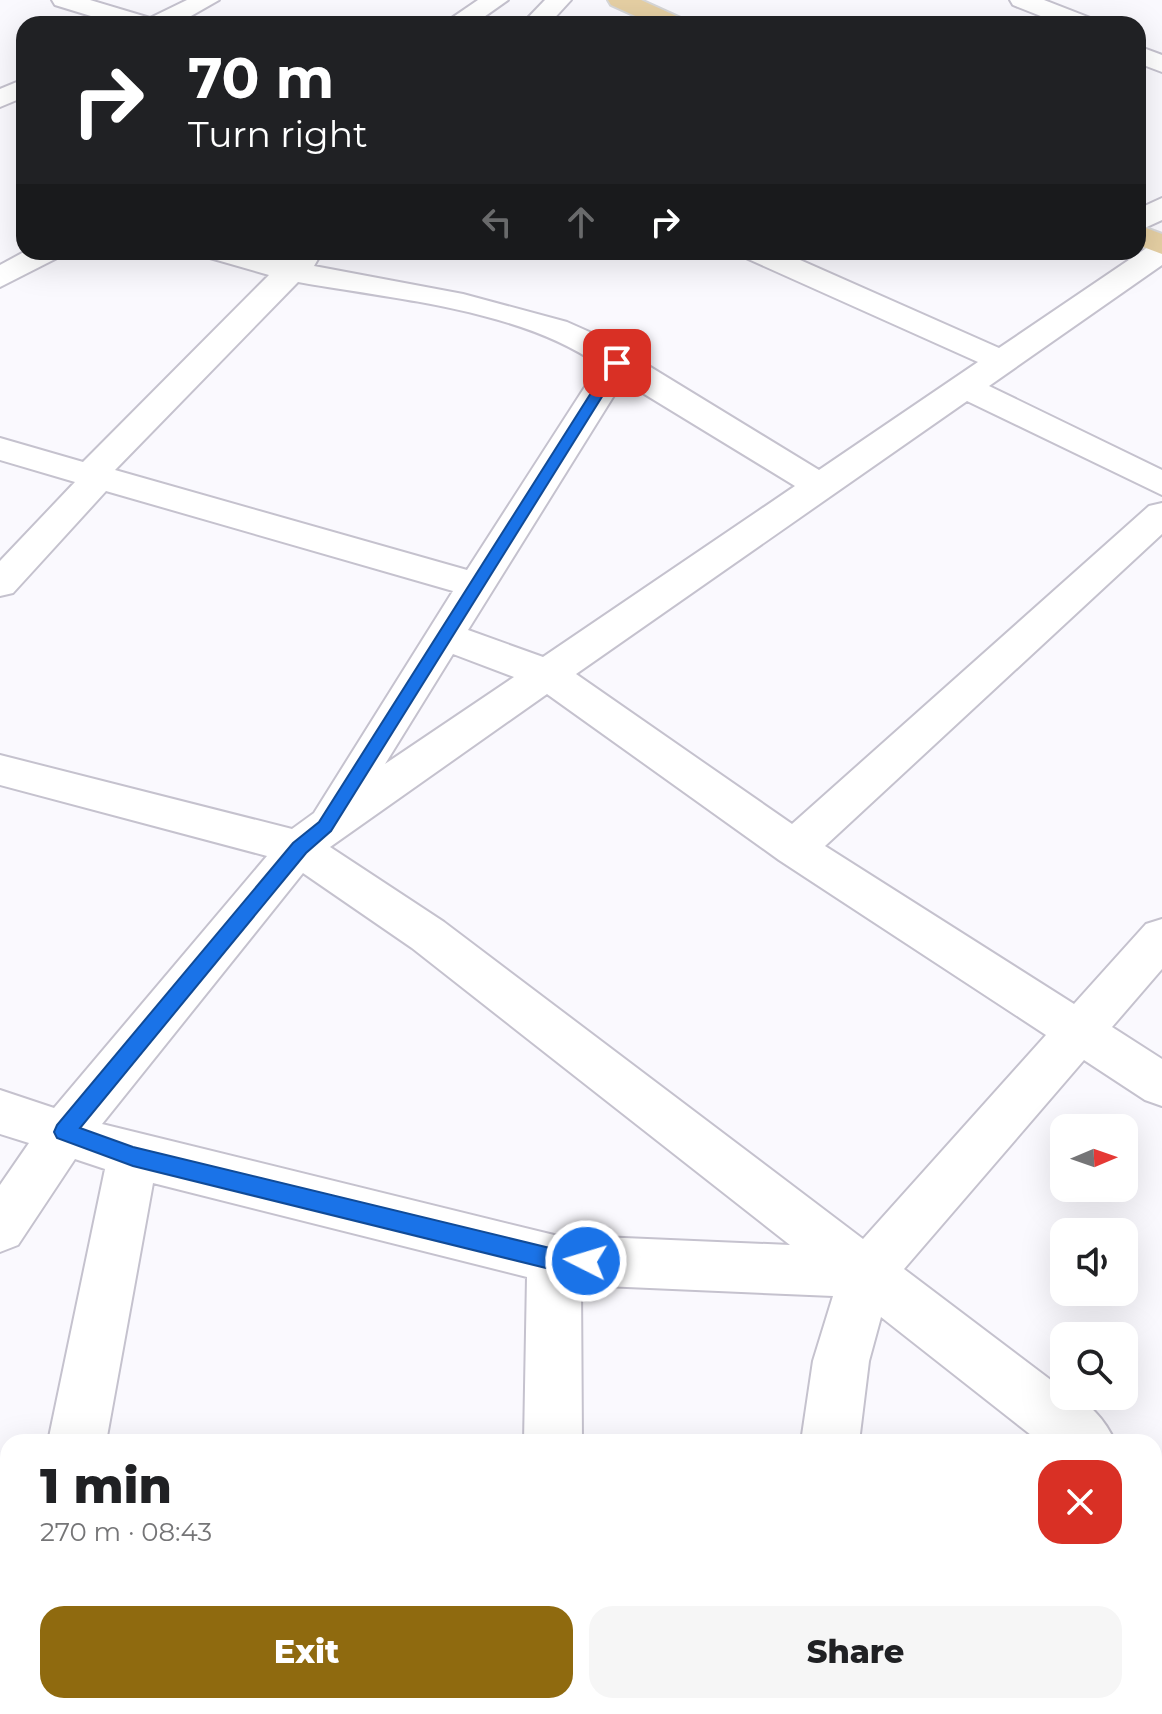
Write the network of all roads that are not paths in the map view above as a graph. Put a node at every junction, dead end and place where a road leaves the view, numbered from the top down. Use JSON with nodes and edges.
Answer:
{"nodes":[{"id":1,"x":64,"y":0,"type":"edge"},
{"id":2,"x":207,"y":0,"type":"edge"},
{"id":3,"x":496,"y":0,"type":"edge"},
{"id":4,"x":559,"y":0,"type":"edge"},
{"id":5,"x":620,"y":0,"type":"edge"},
{"id":6,"x":1022,"y":0,"type":"edge"},
{"id":7,"x":117,"y":16,"type":"edge"},
{"id":8,"x":174,"y":16,"type":"edge"},
{"id":9,"x":469,"y":16,"type":"edge"},
{"id":10,"x":543,"y":16,"type":"edge"},
{"id":11,"x":656,"y":16,"type":"edge"},
{"id":12,"x":1063,"y":16,"type":"edge"},
{"id":13,"x":1162,"y":251,"type":"edge"},
{"id":14,"x":32,"y":260,"type":"edge"},
{"id":15,"x":775,"y":260,"type":"edge"},
{"id":16,"x":300,"y":262,"type":"edge"},
{"id":17,"x":0,"y":278,"type":"edge"},
{"id":18,"x":1002,"y":361,"type":"junction"},
{"id":19,"x":617,"y":363,"type":"junction"},
{"id":20,"x":964,"y":387,"type":"junction"},
{"id":21,"x":0,"y":449,"type":"edge"},
{"id":22,"x":94,"y":476,"type":"junction"},
{"id":23,"x":1162,"y":484,"type":"edge"},
{"id":24,"x":820,"y":486,"type":"junction"},
{"id":25,"x":1162,"y":514,"type":"edge"},
{"id":26,"x":0,"y":584,"type":"edge"},
{"id":27,"x":476,"y":585,"type":"junction"},
{"id":28,"x":444,"y":636,"type":"junction"},
{"id":29,"x":547,"y":674,"type":"junction"},
{"id":30,"x":0,"y":770,"type":"edge"},
{"id":31,"x":312,"y":837,"type":"junction"},
{"id":32,"x":794,"y":848,"type":"junction"},
{"id":33,"x":1162,"y":937,"type":"edge"},
{"id":34,"x":1077,"y":1029,"type":"junction"},
{"id":35,"x":1162,"y":1085,"type":"edge"},
{"id":36,"x":0,"y":1112,"type":"edge"},
{"id":37,"x":65,"y":1132,"type":"junction"},
{"id":38,"x":133,"y":1156,"type":"junction"},
{"id":39,"x":0,"y":1228,"type":"edge"},
{"id":40,"x":554,"y":1259,"type":"junction"},
{"id":41,"x":867,"y":1273,"type":"junction"},
{"id":42,"x":79,"y":1434,"type":"edge"},
{"id":43,"x":553,"y":1434,"type":"edge"},
{"id":44,"x":831,"y":1434,"type":"edge"},
{"id":45,"x":1076,"y":1434,"type":"edge"}],
"edges":[{"from":1,"to":7,"type":"street"},
{"from":2,"to":8,"type":"street"},
{"from":3,"to":9,"type":"street"},
{"from":4,"to":10,"type":"street"},
{"from":5,"to":11,"type":"main road"},
{"from":6,"to":12,"type":"street"},
{"from":13,"to":18,"type":"street"},
{"from":14,"to":17,"type":"street"},
{"from":15,"to":18,"type":"street"},
{"from":16,"to":19,"type":"street"},
{"from":16,"to":22,"type":"street"},
{"from":18,"to":20,"type":"street"},
{"from":19,"to":24,"type":"street"},
{"from":19,"to":27,"type":"street"},
{"from":20,"to":23,"type":"street"},
{"from":20,"to":24,"type":"street"},
{"from":21,"to":22,"type":"street"},
{"from":22,"to":26,"type":"street"},
{"from":22,"to":27,"type":"street"},
{"from":24,"to":29,"type":"street"},
{"from":25,"to":32,"type":"street"},
{"from":27,"to":28,"type":"street"},
{"from":28,"to":29,"type":"street"},
{"from":28,"to":31,"type":"street"},
{"from":29,"to":31,"type":"street"},
{"from":29,"to":32,"type":"street"},
{"from":30,"to":31,"type":"street"},
{"from":31,"to":37,"type":"street"},
{"from":31,"to":41,"type":"street"},
{"from":32,"to":34,"type":"street"},
{"from":33,"to":34,"type":"street"},
{"from":34,"to":35,"type":"street"},
{"from":34,"to":41,"type":"street"},
{"from":36,"to":37,"type":"street"},
{"from":37,"to":38,"type":"street"},
{"from":37,"to":39,"type":"street"},
{"from":38,"to":40,"type":"street"},
{"from":38,"to":42,"type":"street"},
{"from":40,"to":41,"type":"street"},
{"from":40,"to":43,"type":"street"},
{"from":41,"to":44,"type":"street"},
{"from":41,"to":45,"type":"street"}]}
